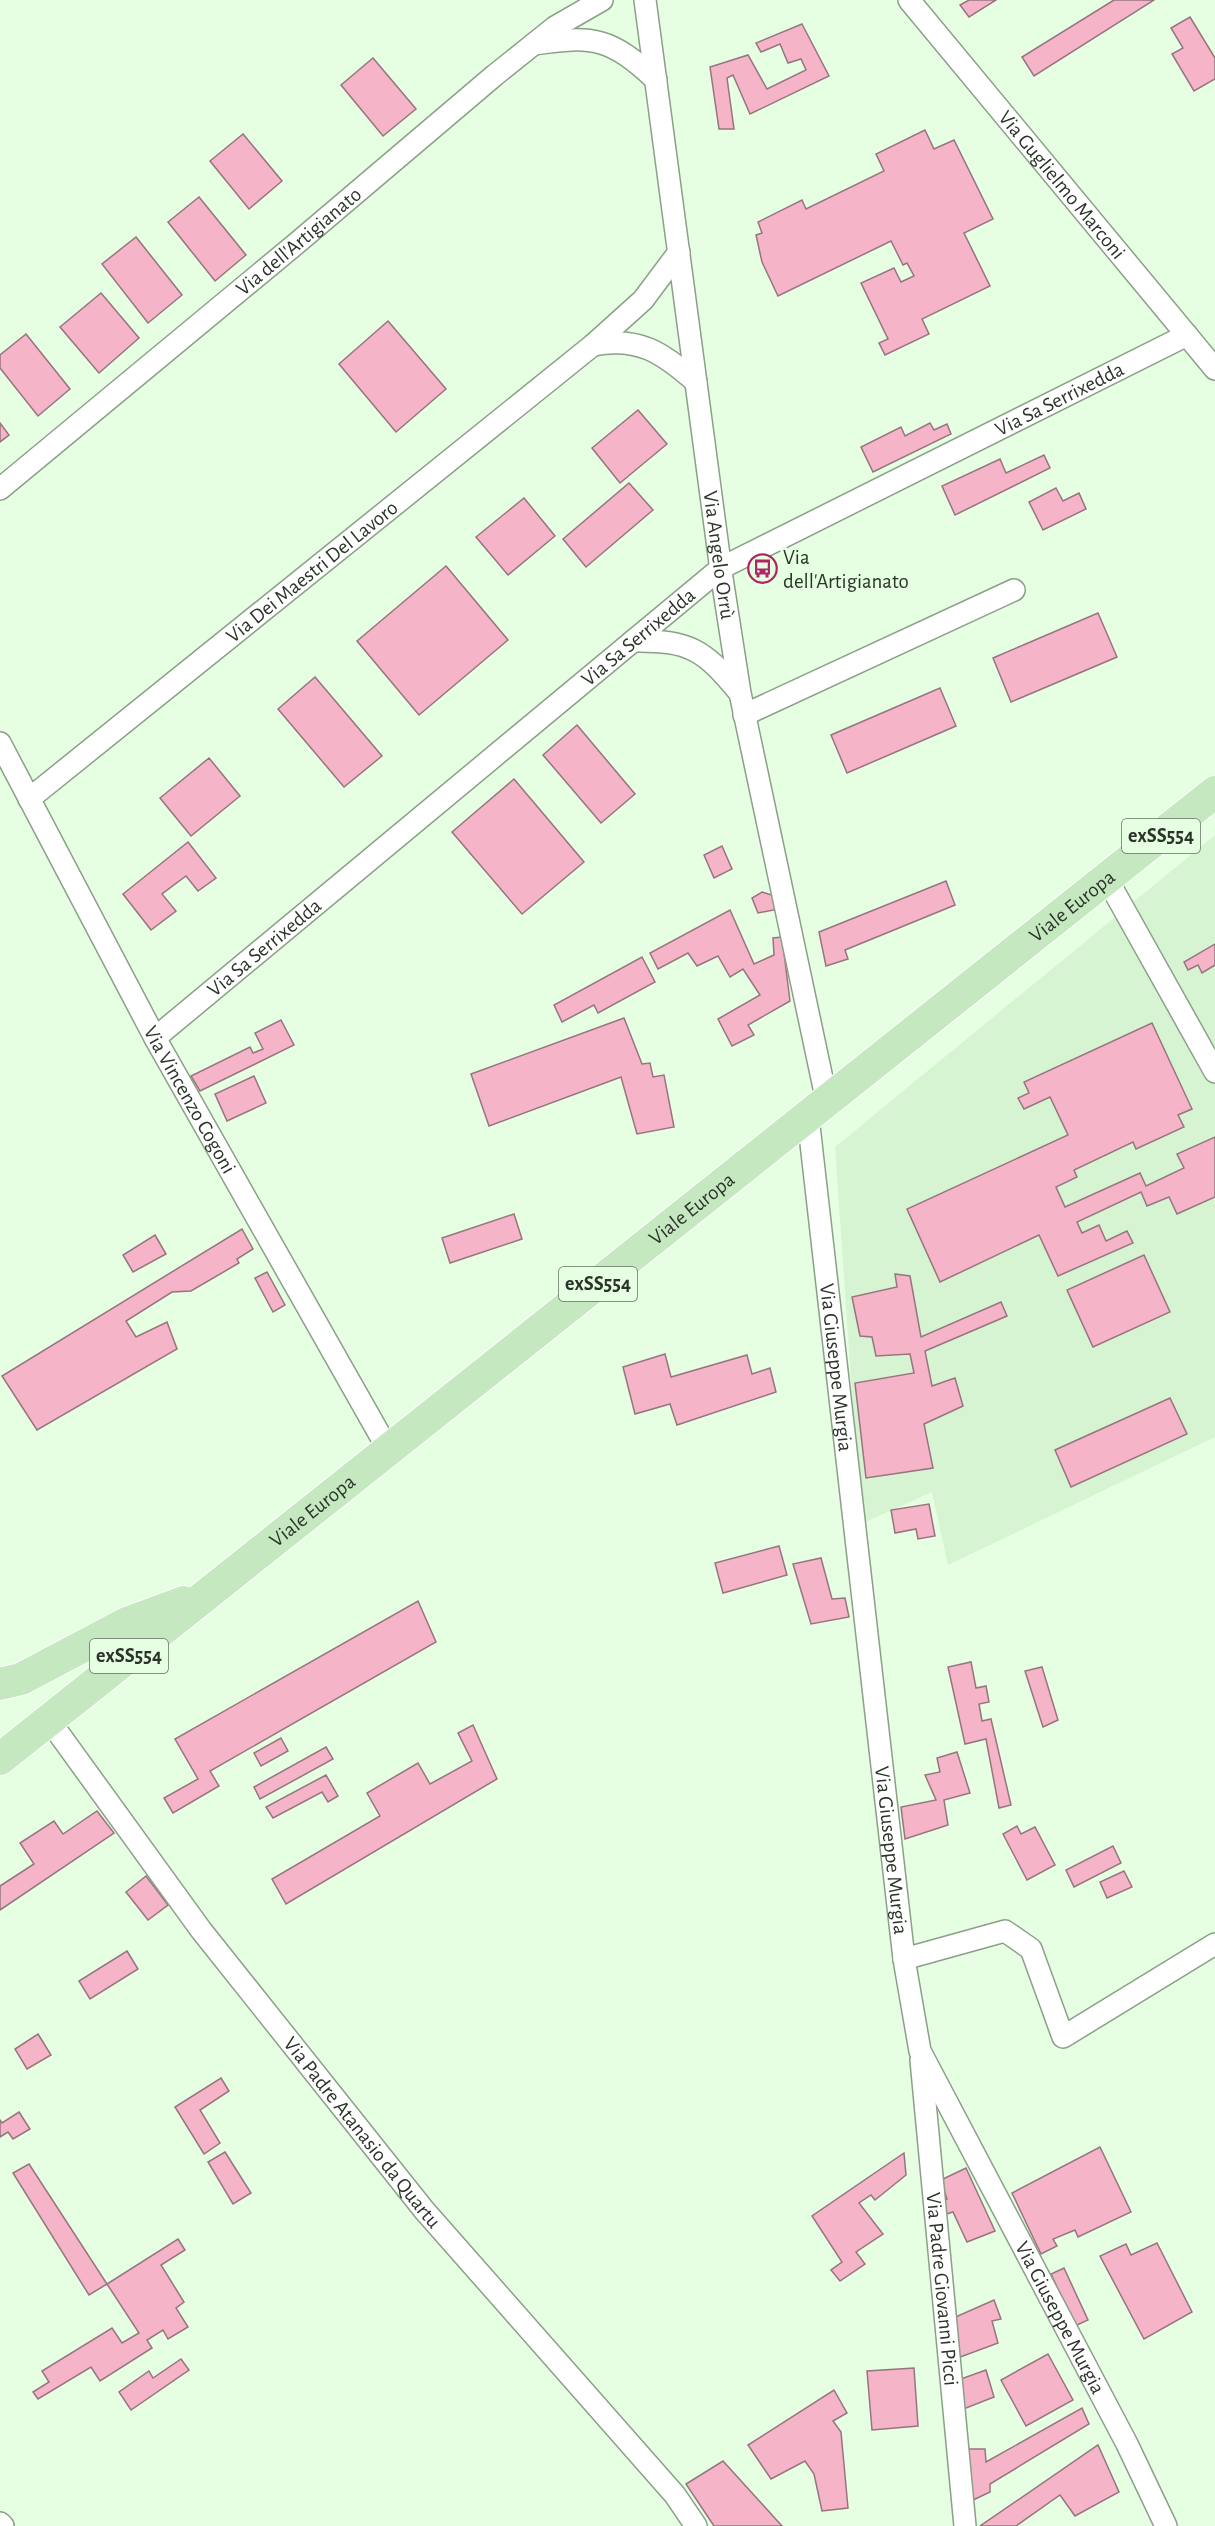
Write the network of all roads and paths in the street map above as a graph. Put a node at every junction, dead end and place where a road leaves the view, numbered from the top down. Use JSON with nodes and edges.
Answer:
{"nodes":[{"id":1,"x":602,"y":0,"type":"edge"},
{"id":2,"x":645,"y":0,"type":"edge"},
{"id":3,"x":909,"y":0,"type":"edge"},
{"id":4,"x":534,"y":44,"type":"junction"},
{"id":5,"x":656,"y":80,"type":"junction"},
{"id":6,"x":679,"y":252,"type":"junction"},
{"id":7,"x":1187,"y":335,"type":"junction"},
{"id":8,"x":593,"y":345,"type":"junction"},
{"id":9,"x":1215,"y":369,"type":"edge"},
{"id":10,"x":696,"y":382,"type":"junction"},
{"id":11,"x":0,"y":489,"type":"edge"},
{"id":12,"x":721,"y":568,"type":"junction"},
{"id":13,"x":1014,"y":590,"type":"dead end"},
{"id":14,"x":633,"y":641,"type":"junction"},
{"id":15,"x":740,"y":693,"type":"junction"},
{"id":16,"x":744,"y":715,"type":"junction"},
{"id":17,"x":0,"y":743,"type":"edge"},
{"id":18,"x":1215,"y":792,"type":"edge"},
{"id":19,"x":29,"y":799,"type":"junction"},
{"id":20,"x":1107,"y":879,"type":"junction"},
{"id":21,"x":155,"y":1038,"type":"junction"},
{"id":22,"x":1215,"y":1072,"type":"edge"},
{"id":23,"x":818,"y":1110,"type":"junction"},
{"id":24,"x":389,"y":1450,"type":"junction"},
{"id":25,"x":210,"y":1592,"type":"junction"},
{"id":26,"x":0,"y":1684,"type":"edge"},
{"id":27,"x":49,"y":1720,"type":"junction"},
{"id":28,"x":0,"y":1760,"type":"edge"},
{"id":29,"x":1215,"y":1944,"type":"edge"},
{"id":30,"x":904,"y":1959,"type":"junction"},
{"id":31,"x":920,"y":2051,"type":"junction"},
{"id":32,"x":696,"y":2526,"type":"edge"},
{"id":33,"x":965,"y":2526,"type":"edge"},
{"id":34,"x":1166,"y":2526,"type":"edge"}],
"edges":[{"from":1,"to":4,"type":"street","name":"Via dell'Artigianato"},
{"from":2,"to":5,"type":"street","name":"Via Angelo Orrù"},
{"from":3,"to":7,"type":"street","name":"Via Guglielmo Marconi"},
{"from":4,"to":5,"type":"street"},
{"from":4,"to":11,"type":"street","name":"Via dell'Artigianato"},
{"from":5,"to":6,"type":"street","name":"Via Angelo Orrù"},
{"from":6,"to":8,"type":"street","name":"Via Dei Maestri Del Lavoro"},
{"from":6,"to":10,"type":"street","name":"Via Angelo Orrù"},
{"from":7,"to":9,"type":"street","name":"Via Guglielmo Marconi"},
{"from":7,"to":12,"type":"street","name":"Via Sa Serrixedda"},
{"from":8,"to":10,"type":"street"},
{"from":8,"to":19,"type":"street","name":"Via Dei Maestri Del Lavoro"},
{"from":10,"to":12,"type":"street","name":"Via Angelo Orrù"},
{"from":12,"to":14,"type":"street","name":"Via Sa Serrixedda"},
{"from":12,"to":15,"type":"street","name":"Via Angelo Orrù"},
{"from":13,"to":16,"type":"street"},
{"from":14,"to":15,"type":"street"},
{"from":14,"to":21,"type":"street","name":"Via Sa Serrixedda"},
{"from":15,"to":16,"type":"street","name":"Via Angelo Orrù"},
{"from":16,"to":23,"type":"street","name":"Via Angelo Orrù"},
{"from":17,"to":19,"type":"street","name":"Via Vincenzo Cogoni"},
{"from":18,"to":20,"type":"main road","name":"Viale Europa","number":"exSS554"},
{"from":19,"to":21,"type":"street","name":"Via Vincenzo Cogoni"},
{"from":20,"to":22,"type":"street"},
{"from":20,"to":23,"type":"main road","name":"Viale Europa","number":"exSS554"},
{"from":21,"to":24,"type":"street","name":"Via Vincenzo Cogoni"},
{"from":23,"to":24,"type":"main road","name":"Viale Europa","number":"exSS554"},
{"from":23,"to":30,"type":"street","name":"Via Giuseppe Murgia"},
{"from":24,"to":25,"type":"main road","name":"Viale Europa","number":"exSS554"},
{"from":25,"to":26,"type":"main road"},
{"from":25,"to":27,"type":"main road","name":"Viale Europa","number":"exSS554"},
{"from":27,"to":28,"type":"main road","name":"Viale Europa","number":"exSS554"},
{"from":27,"to":32,"type":"street","name":"Via Padre Atanasio da Quartu"},
{"from":29,"to":30,"type":"street"},
{"from":30,"to":31,"type":"street","name":"Via Giuseppe Murgia"},
{"from":31,"to":33,"type":"street","name":"Via Padre Giovanni Picci"},
{"from":31,"to":34,"type":"street","name":"Via Giuseppe Murgia"}]}
